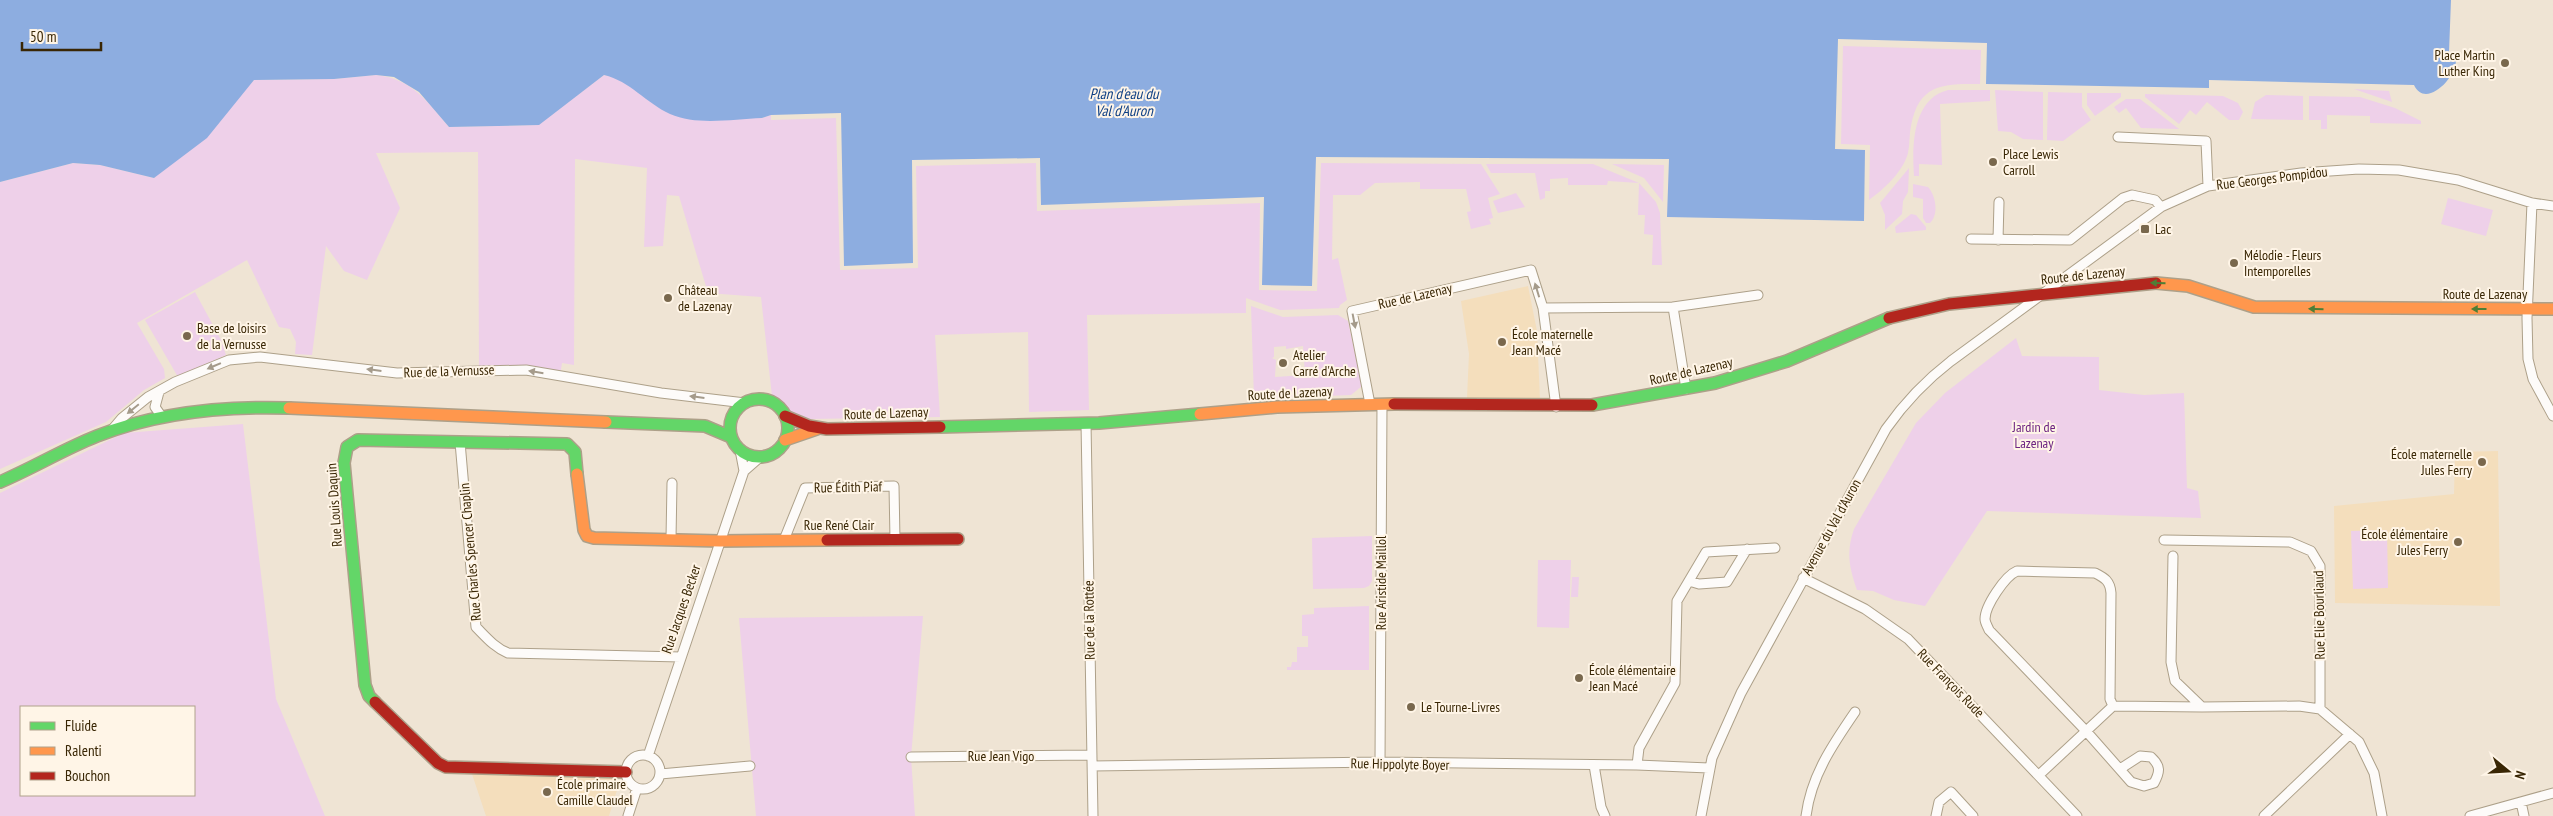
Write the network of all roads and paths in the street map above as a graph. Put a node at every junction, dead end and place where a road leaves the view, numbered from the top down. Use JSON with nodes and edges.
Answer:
{"nodes":[{"id":1,"x":2118,"y":137,"type":"dead end"},
{"id":2,"x":2208,"y":186,"type":"junction"},
{"id":3,"x":1999,"y":202,"type":"dead end"},
{"id":4,"x":2532,"y":202,"type":"junction"},
{"id":5,"x":2553,"y":206,"type":"edge"},
{"id":6,"x":2160,"y":207,"type":"junction"},
{"id":7,"x":1971,"y":239,"type":"dead end"},
{"id":8,"x":1998,"y":240,"type":"junction"},
{"id":9,"x":1758,"y":295,"type":"dead end"},
{"id":10,"x":2041,"y":295,"type":"junction"},
{"id":11,"x":1674,"y":306,"type":"junction"},
{"id":12,"x":1543,"y":308,"type":"junction"},
{"id":13,"x":2553,"y":309,"type":"edge"},
{"id":14,"x":2528,"y":310,"type":"junction"},
{"id":15,"x":1686,"y":389,"type":"junction"},
{"id":16,"x":159,"y":392,"type":"junction"},
{"id":17,"x":745,"y":403,"type":"junction"},
{"id":18,"x":1376,"y":404,"type":"junction"},
{"id":19,"x":1556,"y":407,"type":"junction"},
{"id":20,"x":734,"y":414,"type":"junction"},
{"id":21,"x":785,"y":416,"type":"junction"},
{"id":22,"x":2553,"y":416,"type":"edge"},
{"id":23,"x":162,"y":417,"type":"junction"},
{"id":24,"x":1086,"y":423,"type":"junction"},
{"id":25,"x":704,"y":426,"type":"junction"},
{"id":26,"x":819,"y":429,"type":"junction"},
{"id":27,"x":111,"y":431,"type":"junction"},
{"id":28,"x":731,"y":437,"type":"junction"},
{"id":29,"x":785,"y":440,"type":"junction"},
{"id":30,"x":460,"y":442,"type":"junction"},
{"id":31,"x":740,"y":450,"type":"junction"},
{"id":32,"x":760,"y":457,"type":"junction"},
{"id":33,"x":744,"y":471,"type":"junction"},
{"id":34,"x":0,"y":482,"type":"edge"},
{"id":35,"x":672,"y":483,"type":"dead end"},
{"id":36,"x":671,"y":539,"type":"junction"},
{"id":37,"x":958,"y":539,"type":"dead end"},
{"id":38,"x":784,"y":540,"type":"junction"},
{"id":39,"x":895,"y":540,"type":"junction"},
{"id":40,"x":2164,"y":540,"type":"dead end"},
{"id":41,"x":720,"y":541,"type":"junction"},
{"id":42,"x":1775,"y":548,"type":"dead end"},
{"id":43,"x":1747,"y":549,"type":"junction"},
{"id":44,"x":2172,"y":556,"type":"dead end"},
{"id":45,"x":1803,"y":578,"type":"junction"},
{"id":46,"x":1689,"y":581,"type":"junction"},
{"id":47,"x":680,"y":656,"type":"junction"},
{"id":48,"x":2113,"y":706,"type":"junction"},
{"id":49,"x":2202,"y":707,"type":"junction"},
{"id":50,"x":2320,"y":709,"type":"junction"},
{"id":51,"x":1855,"y":712,"type":"dead end"},
{"id":52,"x":2086,"y":731,"type":"junction"},
{"id":53,"x":2350,"y":734,"type":"junction"},
{"id":54,"x":1092,"y":755,"type":"junction"},
{"id":55,"x":648,"y":756,"type":"junction"},
{"id":56,"x":911,"y":757,"type":"dead end"},
{"id":57,"x":1380,"y":762,"type":"junction"},
{"id":58,"x":1594,"y":765,"type":"junction"},
{"id":59,"x":1637,"y":765,"type":"junction"},
{"id":60,"x":750,"y":766,"type":"dead end"},
{"id":61,"x":1092,"y":766,"type":"junction"},
{"id":62,"x":1709,"y":768,"type":"junction"},
{"id":63,"x":2120,"y":769,"type":"dead end"},
{"id":64,"x":626,"y":772,"type":"junction"},
{"id":65,"x":660,"y":774,"type":"junction"},
{"id":66,"x":2039,"y":775,"type":"junction"},
{"id":67,"x":637,"y":788,"type":"junction"},
{"id":68,"x":2553,"y":793,"type":"edge"},
{"id":69,"x":2521,"y":802,"type":"junction"},
{"id":70,"x":628,"y":816,"type":"edge"},
{"id":71,"x":1093,"y":816,"type":"edge"},
{"id":72,"x":1606,"y":816,"type":"edge"},
{"id":73,"x":1701,"y":816,"type":"edge"},
{"id":74,"x":1806,"y":816,"type":"edge"},
{"id":75,"x":1936,"y":816,"type":"edge"},
{"id":76,"x":1973,"y":816,"type":"edge"},
{"id":77,"x":2077,"y":816,"type":"edge"},
{"id":78,"x":2264,"y":816,"type":"edge"},
{"id":79,"x":2382,"y":816,"type":"edge"},
{"id":80,"x":2470,"y":816,"type":"edge"},
{"id":81,"x":2524,"y":816,"type":"edge"}],
"edges":[{"from":1,"to":2,"type":"street"},
{"from":2,"to":4,"type":"street","name":"Rue Georges Pompidou"},
{"from":2,"to":6,"type":"street","name":"Rue Georges Pompidou"},
{"from":3,"to":8,"type":"street"},
{"from":4,"to":5,"type":"street","name":"Rue Georges Pompidou"},
{"from":4,"to":14,"type":"street"},
{"from":6,"to":8,"type":"street"},
{"from":6,"to":10,"type":"street","name":"Rue Georges Pompidou"},
{"from":7,"to":8,"type":"street"},
{"from":9,"to":11,"type":"street"},
{"from":14,"to":10,"type":"street","name":"Route de Lazenay","one_way":true},
{"from":10,"to":15,"type":"street","name":"Route de Lazenay"},
{"from":10,"to":45,"type":"street","name":"Avenue du Val d'Auron"},
{"from":11,"to":12,"type":"street"},
{"from":11,"to":15,"type":"street"},
{"from":12,"to":18,"type":"street","name":"Rue de Lazenay","one_way":true},
{"from":12,"to":19,"type":"street","name":"Rue de Lazenay"},
{"from":13,"to":14,"type":"street","name":"Route de Lazenay"},
{"from":14,"to":22,"type":"street"},
{"from":15,"to":19,"type":"street","name":"Route de Lazenay"},
{"from":17,"to":16,"type":"street","name":"Rue de la Vernusse","one_way":true},
{"from":16,"to":23,"type":"street"},
{"from":16,"to":27,"type":"street","name":"Rue de la Vernusse","one_way":true},
{"from":17,"to":20,"type":"street"},
{"from":17,"to":21,"type":"street"},
{"from":18,"to":19,"type":"street","name":"Route de Lazenay"},
{"from":18,"to":24,"type":"street","name":"Route de Lazenay"},
{"from":18,"to":57,"type":"street","name":"Rue Aristide Maillol"},
{"from":20,"to":25,"type":"street"},
{"from":20,"to":28,"type":"street"},
{"from":21,"to":26,"type":"street","name":"Route de Lazenay"},
{"from":21,"to":29,"type":"street"},
{"from":23,"to":25,"type":"street"},
{"from":23,"to":27,"type":"street"},
{"from":24,"to":26,"type":"street","name":"Route de Lazenay"},
{"from":24,"to":54,"type":"street","name":"Rue de la Rottée"},
{"from":25,"to":28,"type":"street"},
{"from":26,"to":29,"type":"street","name":"Route de Lazenay"},
{"from":27,"to":34,"type":"street"},
{"from":28,"to":31,"type":"street","name":"Rue Jacques Becker"},
{"from":29,"to":32,"type":"street","name":"Rue Jacques Becker"},
{"from":30,"to":36,"type":"street","name":"Rue Louis Daquin"},
{"from":30,"to":47,"type":"street","name":"Rue Charles Spencer Chaplin"},
{"from":30,"to":64,"type":"street","name":"Rue Louis Daquin"},
{"from":31,"to":32,"type":"street"},
{"from":31,"to":33,"type":"street","name":"Rue Jacques Becker"},
{"from":32,"to":33,"type":"street","name":"Rue Jacques Becker"},
{"from":33,"to":41,"type":"street","name":"Rue Jacques Becker"},
{"from":35,"to":36,"type":"street"},
{"from":36,"to":41,"type":"street","name":"Rue Louis Daquin"},
{"from":37,"to":39,"type":"street","name":"Rue René Clair"},
{"from":38,"to":39,"type":"street","name":"Rue René Clair"},
{"from":38,"to":39,"type":"street","name":"Rue Édith Piaf"},
{"from":38,"to":41,"type":"street","name":"Rue René Clair"},
{"from":40,"to":50,"type":"street","name":"Rue Elie Bourliaud"},
{"from":41,"to":47,"type":"street","name":"Rue Jacques Becker"},
{"from":42,"to":43,"type":"street"},
{"from":43,"to":46,"type":"street"},
{"from":43,"to":46,"type":"street"},
{"from":44,"to":49,"type":"street"},
{"from":45,"to":62,"type":"street","name":"Avenue du Val d'Auron"},
{"from":45,"to":66,"type":"street","name":"Rue François Rude"},
{"from":46,"to":59,"type":"street"},
{"from":47,"to":55,"type":"street","name":"Rue Jacques Becker"},
{"from":48,"to":49,"type":"street"},
{"from":48,"to":52,"type":"street"},
{"from":48,"to":52,"type":"street"},
{"from":49,"to":50,"type":"street"},
{"from":50,"to":53,"type":"street"},
{"from":51,"to":74,"type":"street"},
{"from":52,"to":63,"type":"street"},
{"from":52,"to":66,"type":"street"},
{"from":53,"to":78,"type":"street"},
{"from":53,"to":79,"type":"street"},
{"from":54,"to":56,"type":"street","name":"Rue Jean Vigo"},
{"from":54,"to":61,"type":"street","name":"Rue de la Rottée"},
{"from":55,"to":64,"type":"street"},
{"from":55,"to":65,"type":"street"},
{"from":57,"to":58,"type":"street","name":"Rue Hippolyte Boyer"},
{"from":57,"to":61,"type":"street","name":"Rue Hippolyte Boyer"},
{"from":58,"to":59,"type":"street","name":"Rue Hippolyte Boyer"},
{"from":58,"to":72,"type":"street"},
{"from":59,"to":62,"type":"street","name":"Rue Hippolyte Boyer"},
{"from":60,"to":65,"type":"street"},
{"from":61,"to":71,"type":"street","name":"Rue de la Rottée"},
{"from":62,"to":73,"type":"street","name":"Avenue du Val d'Auron"},
{"from":64,"to":67,"type":"street"},
{"from":65,"to":67,"type":"street"},
{"from":66,"to":77,"type":"street","name":"Rue François Rude"},
{"from":67,"to":70,"type":"street"},
{"from":68,"to":69,"type":"street"},
{"from":69,"to":80,"type":"street"},
{"from":69,"to":81,"type":"street"},
{"from":75,"to":76,"type":"street"}]}
